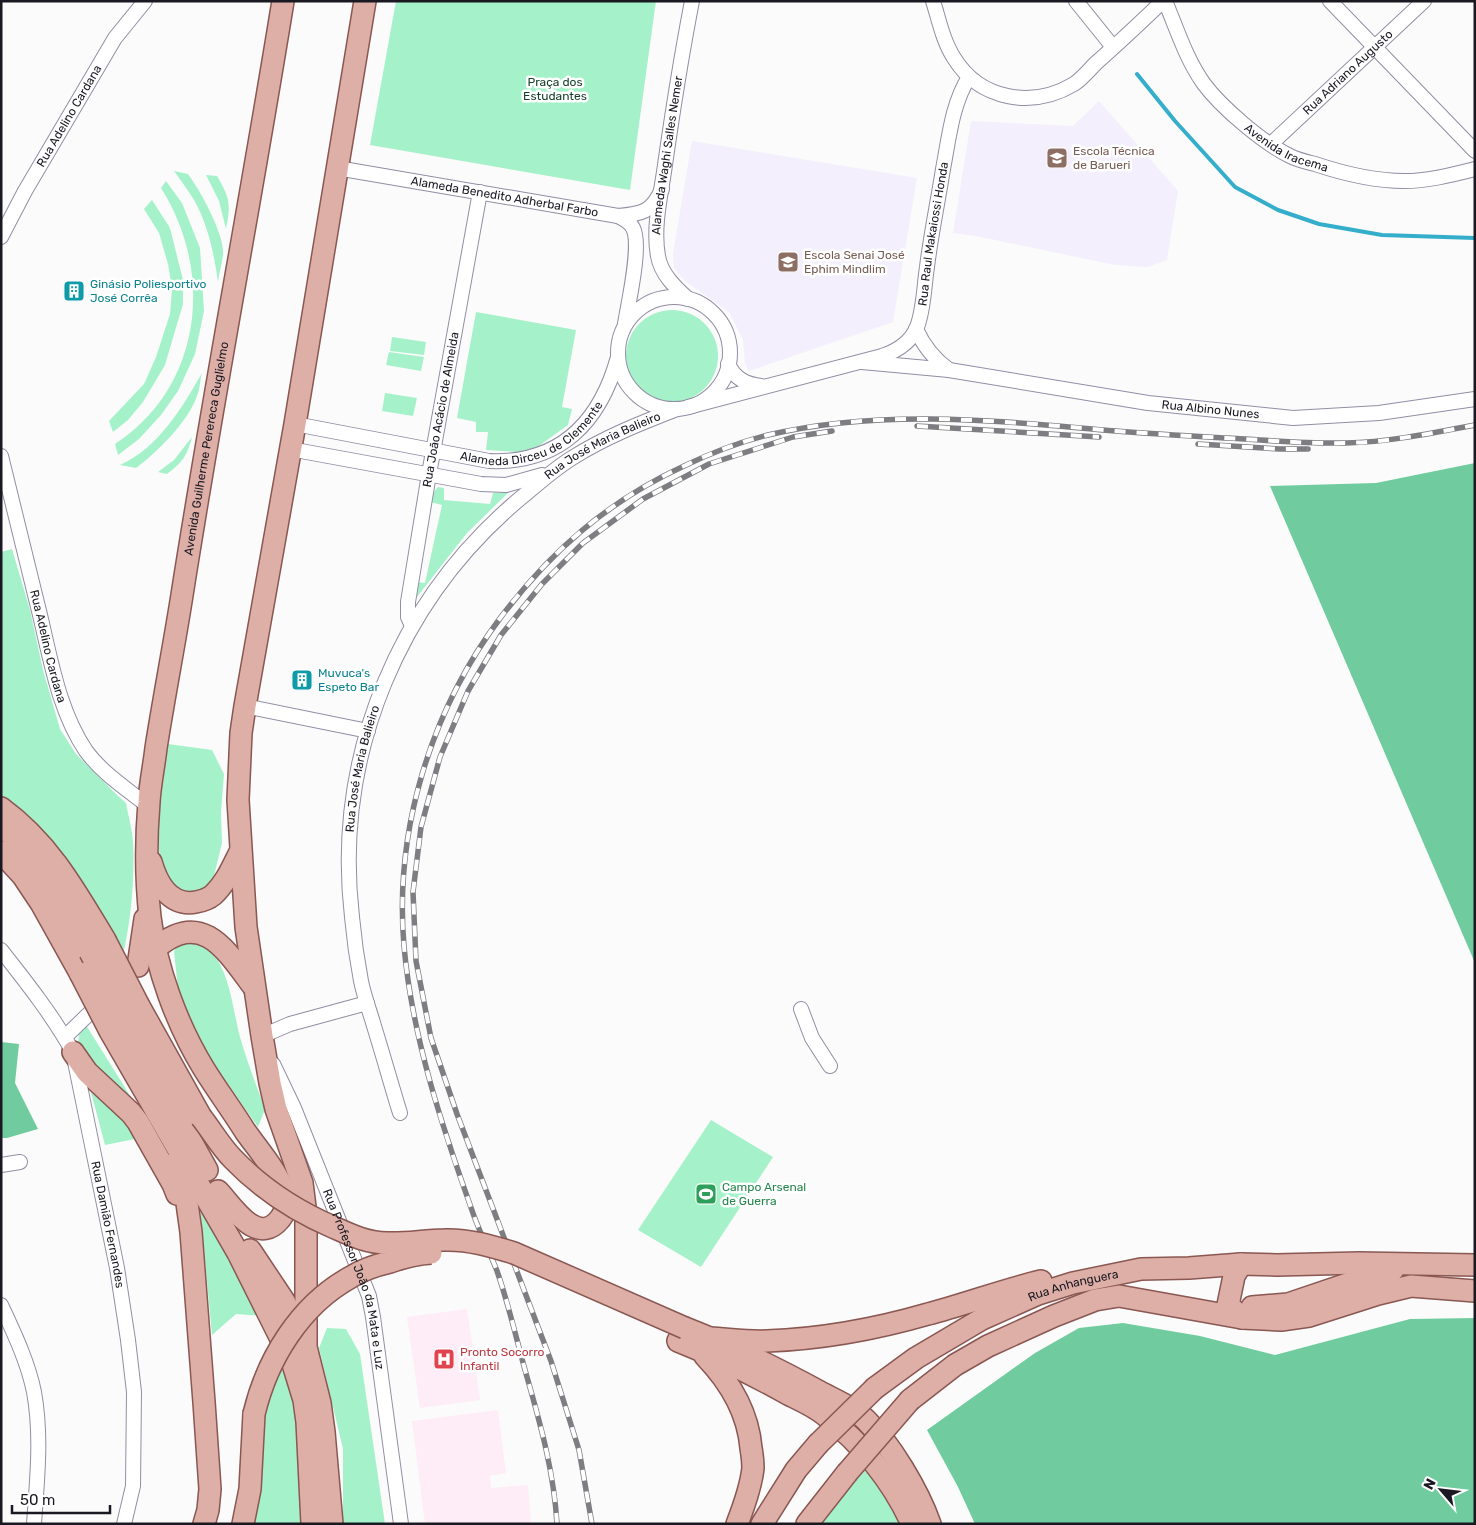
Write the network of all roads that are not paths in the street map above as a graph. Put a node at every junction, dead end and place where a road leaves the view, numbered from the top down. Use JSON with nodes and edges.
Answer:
{"nodes":[{"id":1,"x":146,"y":1,"type":"edge"},
{"id":2,"x":283,"y":1,"type":"edge"},
{"id":3,"x":365,"y":1,"type":"edge"},
{"id":4,"x":692,"y":1,"type":"edge"},
{"id":5,"x":933,"y":1,"type":"edge"},
{"id":6,"x":1076,"y":1,"type":"edge"},
{"id":7,"x":1164,"y":1,"type":"edge"},
{"id":8,"x":1330,"y":1,"type":"edge"},
{"id":9,"x":1424,"y":1,"type":"edge"},
{"id":10,"x":1113,"y":47,"type":"junction"},
{"id":11,"x":1374,"y":48,"type":"junction"},
{"id":12,"x":969,"y":77,"type":"junction"},
{"id":13,"x":1271,"y":144,"type":"junction"},
{"id":14,"x":1475,"y":151,"type":"edge"},
{"id":15,"x":337,"y":168,"type":"junction"},
{"id":16,"x":1475,"y":169,"type":"edge"},
{"id":17,"x":662,"y":189,"type":"junction"},
{"id":18,"x":480,"y":192,"type":"junction"},
{"id":19,"x":618,"y":216,"type":"junction"},
{"id":20,"x":1,"y":237,"type":"edge"},
{"id":21,"x":688,"y":299,"type":"junction"},
{"id":22,"x":624,"y":328,"type":"junction"},
{"id":23,"x":916,"y":328,"type":"junction"},
{"id":24,"x":618,"y":357,"type":"junction"},
{"id":25,"x":862,"y":362,"type":"junction"},
{"id":26,"x":728,"y":364,"type":"junction"},
{"id":27,"x":950,"y":370,"type":"junction"},
{"id":28,"x":765,"y":387,"type":"junction"},
{"id":29,"x":1475,"y":398,"type":"edge"},
{"id":30,"x":683,"y":408,"type":"junction"},
{"id":31,"x":295,"y":424,"type":"junction"},
{"id":32,"x":290,"y":449,"type":"junction"},
{"id":33,"x":434,"y":449,"type":"junction"},
{"id":34,"x":1,"y":456,"type":"edge"},
{"id":35,"x":553,"y":471,"type":"junction"},
{"id":36,"x":429,"y":474,"type":"junction"},
{"id":37,"x":412,"y":626,"type":"junction"},
{"id":38,"x":245,"y":706,"type":"junction"},
{"id":39,"x":368,"y":731,"type":"junction"},
{"id":40,"x":148,"y":806,"type":"junction"},
{"id":41,"x":1,"y":808,"type":"edge"},
{"id":42,"x":1,"y":824,"type":"edge"},
{"id":43,"x":148,"y":850,"type":"junction"},
{"id":44,"x":240,"y":851,"type":"junction"},
{"id":45,"x":1,"y":852,"type":"edge"},
{"id":46,"x":148,"y":896,"type":"junction"},
{"id":47,"x":98,"y":946,"type":"junction"},
{"id":48,"x":156,"y":948,"type":"junction"},
{"id":49,"x":1,"y":950,"type":"edge"},
{"id":50,"x":138,"y":966,"type":"junction"},
{"id":51,"x":255,"y":989,"type":"junction"},
{"id":52,"x":367,"y":1003,"type":"junction"},
{"id":53,"x":801,"y":1009,"type":"dead end"},
{"id":54,"x":124,"y":1018,"type":"junction"},
{"id":55,"x":263,"y":1042,"type":"junction"},
{"id":56,"x":69,"y":1045,"type":"junction"},
{"id":57,"x":830,"y":1066,"type":"dead end"},
{"id":58,"x":400,"y":1113,"type":"dead end"},
{"id":59,"x":170,"y":1137,"type":"junction"},
{"id":60,"x":20,"y":1162,"type":"dead end"},
{"id":61,"x":1,"y":1165,"type":"edge"},
{"id":62,"x":218,"y":1191,"type":"junction"},
{"id":63,"x":191,"y":1232,"type":"junction"},
{"id":64,"x":411,"y":1243,"type":"junction"},
{"id":65,"x":1241,"y":1264,"type":"junction"},
{"id":66,"x":1443,"y":1265,"type":"junction"},
{"id":67,"x":1475,"y":1265,"type":"edge"},
{"id":68,"x":1141,"y":1269,"type":"junction"},
{"id":69,"x":1108,"y":1276,"type":"junction"},
{"id":70,"x":1475,"y":1290,"type":"edge"},
{"id":71,"x":1,"y":1305,"type":"edge"},
{"id":72,"x":1235,"y":1312,"type":"junction"},
{"id":73,"x":681,"y":1334,"type":"junction"},
{"id":74,"x":704,"y":1343,"type":"junction"},
{"id":75,"x":306,"y":1347,"type":"junction"},
{"id":76,"x":248,"y":1414,"type":"junction"},
{"id":77,"x":202,"y":1519,"type":"edge"},
{"id":78,"x":34,"y":1524,"type":"edge"},
{"id":79,"x":124,"y":1524,"type":"edge"},
{"id":80,"x":229,"y":1524,"type":"edge"},
{"id":81,"x":243,"y":1524,"type":"edge"},
{"id":82,"x":312,"y":1524,"type":"edge"},
{"id":83,"x":332,"y":1524,"type":"edge"},
{"id":84,"x":401,"y":1524,"type":"edge"},
{"id":85,"x":737,"y":1524,"type":"edge"},
{"id":86,"x":762,"y":1524,"type":"edge"},
{"id":87,"x":807,"y":1524,"type":"edge"},
{"id":88,"x":912,"y":1524,"type":"edge"},
{"id":89,"x":930,"y":1524,"type":"edge"}],
"edges":[{"from":1,"to":20,"type":"street","name":"Rua Adelino Cardana"},
{"from":2,"to":40,"type":"main road","name":"Avenida Guilherme Perereca Guglielmo"},
{"from":3,"to":15,"type":"main road"},
{"from":4,"to":17,"type":"street","name":"Alameda Waghi Salles Nemer"},
{"from":5,"to":12,"type":"street"},
{"from":6,"to":10,"type":"street"},
{"from":7,"to":10,"type":"street"},
{"from":7,"to":13,"type":"street","name":"Avenida Iracema"},
{"from":8,"to":11,"type":"street"},
{"from":9,"to":11,"type":"street","name":"Rua Adriano Augusto"},
{"from":10,"to":12,"type":"street"},
{"from":11,"to":13,"type":"street","name":"Rua Adriano Augusto"},
{"from":11,"to":14,"type":"street"},
{"from":12,"to":23,"type":"street","name":"Rua Raul Makaiossi Honda"},
{"from":13,"to":16,"type":"street","name":"Avenida Iracema"},
{"from":15,"to":18,"type":"street","name":"Alameda Benedito Adherbal Farbo"},
{"from":15,"to":31,"type":"main road"},
{"from":17,"to":19,"type":"street","name":"Alameda Benedito Adherbal Farbo"},
{"from":17,"to":21,"type":"street","name":"Alameda Waghi Salles Nemer"},
{"from":18,"to":19,"type":"street","name":"Alameda Benedito Adherbal Farbo"},
{"from":18,"to":33,"type":"street","name":"Rua João Acácio de Almeida"},
{"from":19,"to":22,"type":"street"},
{"from":21,"to":22,"type":"street"},
{"from":21,"to":26,"type":"street"},
{"from":22,"to":24,"type":"street"},
{"from":23,"to":25,"type":"street","name":"Rua Raul Makaiossi Honda"},
{"from":23,"to":27,"type":"street","name":"Rua Albino Nunes"},
{"from":24,"to":30,"type":"street"},
{"from":24,"to":33,"type":"street","name":"Alameda Dirceu de Clemente"},
{"from":25,"to":27,"type":"street","name":"Rua Albino Nunes"},
{"from":25,"to":28,"type":"street","name":"Rua José Maria Balieiro"},
{"from":26,"to":28,"type":"street"},
{"from":26,"to":30,"type":"street"},
{"from":27,"to":29,"type":"street","name":"Rua Albino Nunes"},
{"from":28,"to":30,"type":"street","name":"Rua José Maria Balieiro"},
{"from":30,"to":35,"type":"street","name":"Rua José Maria Balieiro"},
{"from":31,"to":32,"type":"main road"},
{"from":31,"to":33,"type":"street","name":"Alameda Dirceu de Clemente"},
{"from":32,"to":36,"type":"street"},
{"from":32,"to":38,"type":"main road"},
{"from":33,"to":36,"type":"street","name":"Rua João Acácio de Almeida"},
{"from":34,"to":40,"type":"street","name":"Rua Adelino Cardana"},
{"from":35,"to":36,"type":"street"},
{"from":35,"to":37,"type":"street","name":"Rua José Maria Balieiro"},
{"from":36,"to":37,"type":"street","name":"Rua João Acácio de Almeida"},
{"from":37,"to":39,"type":"street","name":"Rua José Maria Balieiro"},
{"from":38,"to":39,"type":"street"},
{"from":38,"to":44,"type":"main road"},
{"from":39,"to":52,"type":"street","name":"Rua José Maria Balieiro"},
{"from":40,"to":43,"type":"main road","name":"Avenida Guilherme Perereca Guglielmo"},
{"from":41,"to":47,"type":"main road"},
{"from":42,"to":47,"type":"main road"},
{"from":43,"to":44,"type":"main road"},
{"from":43,"to":46,"type":"main road","name":"Avenida Guilherme Perereca Guglielmo"},
{"from":44,"to":51,"type":"main road"},
{"from":45,"to":54,"type":"main road","bridge":true},
{"from":46,"to":48,"type":"main road"},
{"from":46,"to":50,"type":"main road"},
{"from":47,"to":54,"type":"main road","bridge":true},
{"from":48,"to":50,"type":"street"},
{"from":48,"to":51,"type":"main road"},
{"from":48,"to":62,"type":"main road"},
{"from":49,"to":56,"type":"street","name":"Rua Damião Fernandes"},
{"from":50,"to":56,"type":"street"},
{"from":51,"to":55,"type":"main road"},
{"from":52,"to":55,"type":"street"},
{"from":52,"to":58,"type":"street","name":"Rua José Maria Balieiro"},
{"from":53,"to":57,"type":"street"},
{"from":54,"to":59,"type":"main road"},
{"from":54,"to":62,"type":"main road"},
{"from":54,"to":64,"type":"main road","bridge":true},
{"from":55,"to":75,"type":"main road"},
{"from":55,"to":84,"type":"street","name":"Rua Professor João da Mata e Luz"},
{"from":56,"to":63,"type":"main road"},
{"from":56,"to":79,"type":"street","name":"Rua Damião Fernandes"},
{"from":59,"to":63,"type":"main road"},
{"from":59,"to":82,"type":"main road"},
{"from":60,"to":61,"type":"street"},
{"from":62,"to":75,"type":"main road"},
{"from":63,"to":77,"type":"main road"},
{"from":64,"to":73,"type":"main road","bridge":true},
{"from":64,"to":76,"type":"main road"},
{"from":65,"to":66,"type":"main road","name":"Rua Anhanguera"},
{"from":65,"to":68,"type":"main road","name":"Rua Anhanguera"},
{"from":65,"to":72,"type":"main road"},
{"from":66,"to":67,"type":"main road","name":"Rua Anhanguera"},
{"from":66,"to":72,"type":"main road"},
{"from":68,"to":69,"type":"main road","name":"Rua Anhanguera"},
{"from":68,"to":74,"type":"main road"},
{"from":69,"to":72,"type":"main road"},
{"from":69,"to":86,"type":"main road","name":"Rua Anhanguera","bridge":true},
{"from":70,"to":72,"type":"main road","name":"Rua Anhanguera"},
{"from":71,"to":78,"type":"street"},
{"from":72,"to":87,"type":"main road","name":"Rua Anhanguera","bridge":true},
{"from":73,"to":74,"type":"main road"},
{"from":73,"to":76,"type":"main road","bridge":true},
{"from":74,"to":85,"type":"main road"},
{"from":74,"to":88,"type":"main road"},
{"from":74,"to":89,"type":"main road"},
{"from":75,"to":83,"type":"main road"},
{"from":76,"to":80,"type":"main road"},
{"from":76,"to":81,"type":"main road"}]}
